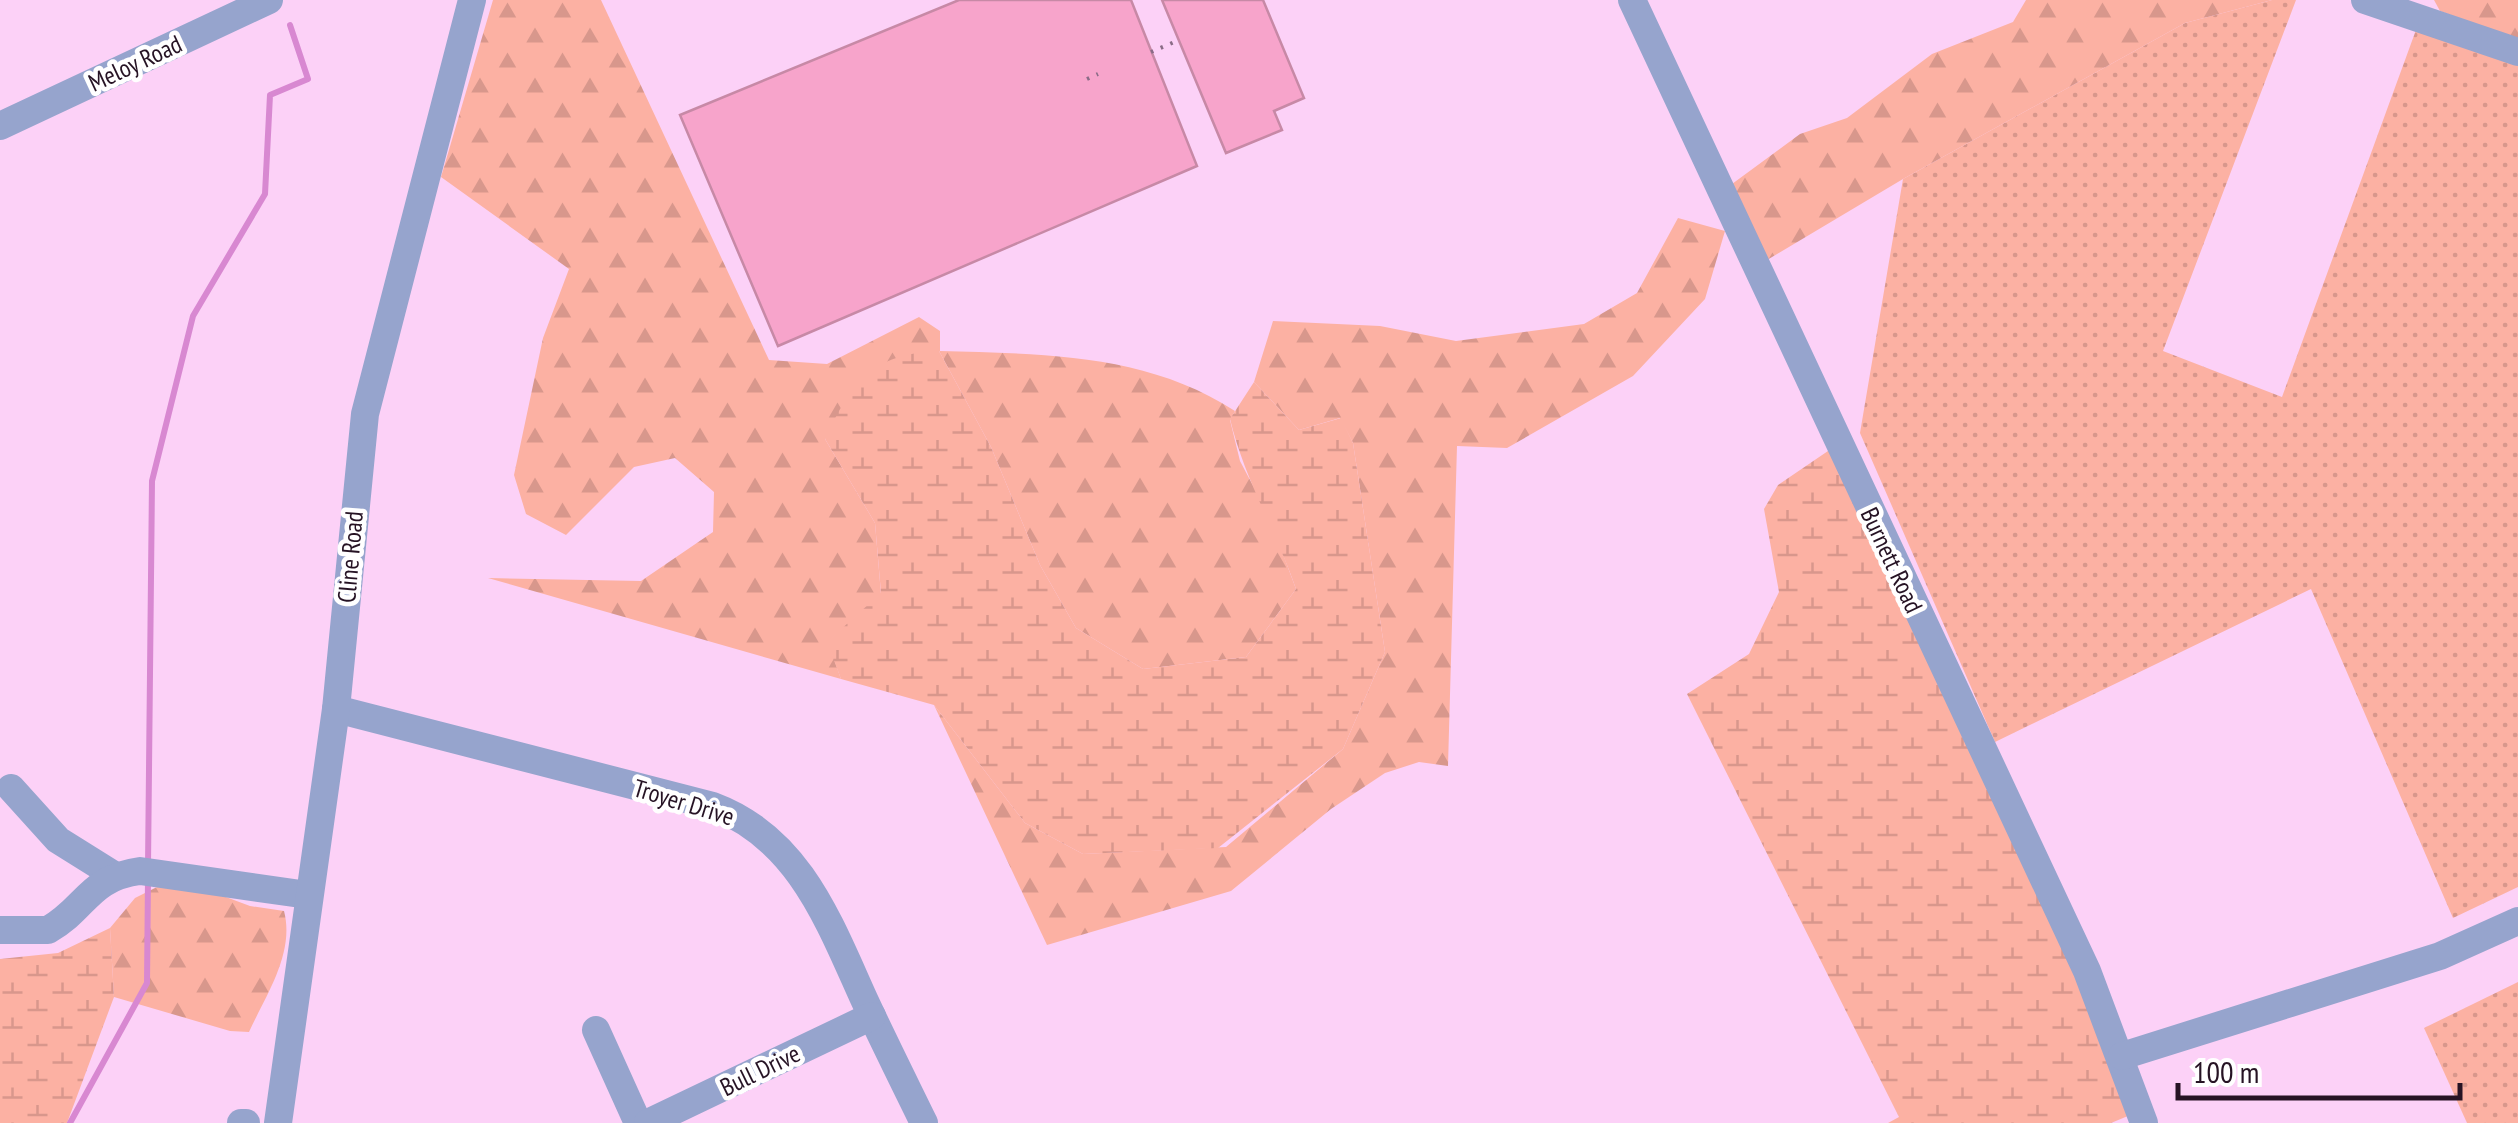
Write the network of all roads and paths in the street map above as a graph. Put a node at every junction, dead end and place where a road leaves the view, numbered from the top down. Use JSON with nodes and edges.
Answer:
{"nodes":[{"id":1,"x":269,"y":0,"type":"edge"},
{"id":2,"x":472,"y":0,"type":"edge"},
{"id":3,"x":1632,"y":0,"type":"edge"},
{"id":4,"x":2365,"y":0,"type":"edge"},
{"id":5,"x":1179,"y":40,"type":"dead end"},
{"id":6,"x":1151,"y":52,"type":"dead end"},
{"id":7,"x":2518,"y":52,"type":"edge"},
{"id":8,"x":1098,"y":74,"type":"dead end"},
{"id":9,"x":1087,"y":79,"type":"dead end"},
{"id":10,"x":0,"y":126,"type":"edge"},
{"id":11,"x":336,"y":709,"type":"junction"},
{"id":12,"x":10,"y":788,"type":"dead end"},
{"id":13,"x":136,"y":873,"type":"junction"},
{"id":14,"x":308,"y":896,"type":"junction"},
{"id":15,"x":2518,"y":921,"type":"edge"},
{"id":16,"x":0,"y":930,"type":"edge"},
{"id":17,"x":872,"y":1016,"type":"junction"},
{"id":18,"x":596,"y":1030,"type":"dead end"},
{"id":19,"x":2122,"y":1056,"type":"junction"},
{"id":20,"x":278,"y":1123,"type":"edge"},
{"id":21,"x":638,"y":1123,"type":"edge"},
{"id":22,"x":648,"y":1123,"type":"edge"},
{"id":23,"x":924,"y":1123,"type":"edge"},
{"id":24,"x":2144,"y":1123,"type":"edge"}],
"edges":[{"from":1,"to":10,"type":"street","name":"Meloy Road"},
{"from":2,"to":11,"type":"street","name":"Cline Road"},
{"from":3,"to":19,"type":"street","name":"Burnett Road"},
{"from":4,"to":7,"type":"street"},
{"from":5,"to":6,"type":"path"},
{"from":8,"to":9,"type":"path"},
{"from":11,"to":14,"type":"street","name":"Cline Road"},
{"from":11,"to":17,"type":"street","name":"Troyer Drive"},
{"from":12,"to":13,"type":"street"},
{"from":13,"to":14,"type":"street"},
{"from":13,"to":16,"type":"street"},
{"from":14,"to":20,"type":"street","name":"Cline Road"},
{"from":15,"to":19,"type":"street"},
{"from":17,"to":22,"type":"street","name":"Bull Drive"},
{"from":17,"to":23,"type":"street","name":"Troyer Drive"},
{"from":18,"to":21,"type":"street"},
{"from":19,"to":24,"type":"street","name":"Burnett Road"}]}
